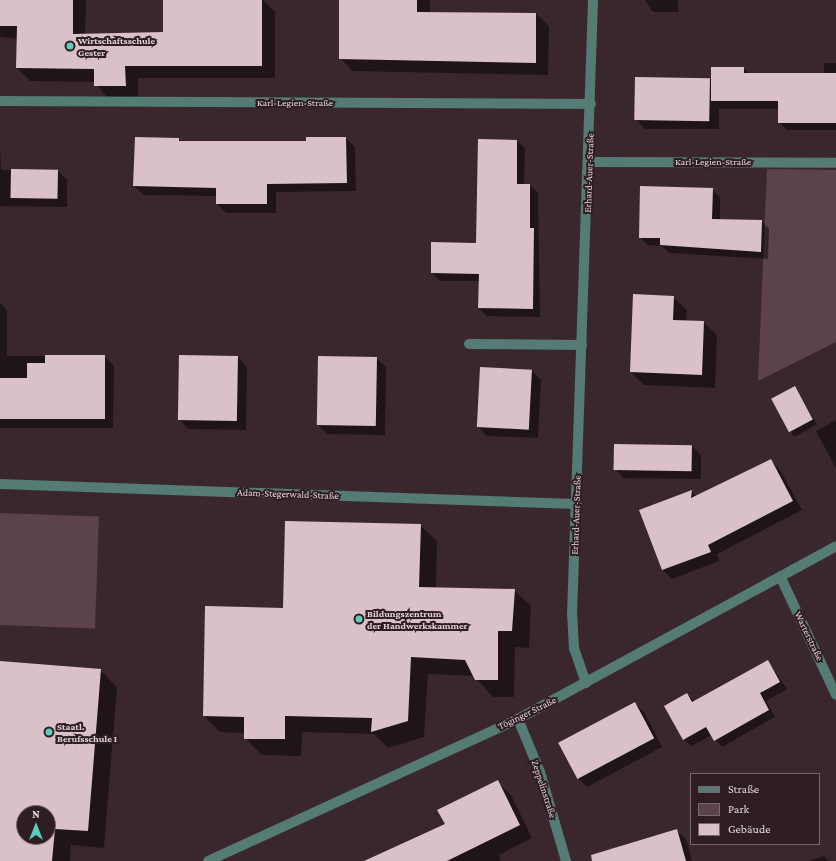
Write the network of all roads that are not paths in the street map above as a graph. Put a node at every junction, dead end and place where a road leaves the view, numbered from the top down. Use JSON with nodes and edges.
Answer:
{"nodes":[{"id":1,"x":594,"y":0,"type":"edge"},
{"id":2,"x":0,"y":101,"type":"edge"},
{"id":3,"x":591,"y":104,"type":"junction"},
{"id":4,"x":590,"y":162,"type":"junction"},
{"id":5,"x":836,"y":162,"type":"edge"},
{"id":6,"x":469,"y":344,"type":"dead end"},
{"id":7,"x":582,"y":345,"type":"junction"},
{"id":8,"x":0,"y":484,"type":"edge"},
{"id":9,"x":577,"y":504,"type":"junction"},
{"id":10,"x":836,"y":546,"type":"edge"},
{"id":11,"x":781,"y":578,"type":"junction"},
{"id":12,"x":586,"y":684,"type":"junction"},
{"id":13,"x":836,"y":695,"type":"edge"},
{"id":14,"x":518,"y":719,"type":"junction"},
{"id":15,"x":208,"y":861,"type":"edge"},
{"id":16,"x":566,"y":861,"type":"edge"}],
"edges":[{"from":1,"to":3,"type":"street","name":"Erhard-Auer-Straße"},
{"from":2,"to":3,"type":"street","name":"Karl-Legien-Straße"},
{"from":3,"to":4,"type":"street","name":"Erhard-Auer-Straße"},
{"from":4,"to":5,"type":"street","name":"Karl-Legien-Straße"},
{"from":4,"to":7,"type":"street","name":"Erhard-Auer-Straße"},
{"from":6,"to":7,"type":"street"},
{"from":7,"to":9,"type":"street","name":"Erhard-Auer-Straße"},
{"from":8,"to":9,"type":"street","name":"Adam-Stegerwald-Straße"},
{"from":9,"to":12,"type":"street","name":"Erhard-Auer-Straße"},
{"from":10,"to":11,"type":"street","name":"Töginger Straße"},
{"from":11,"to":12,"type":"street","name":"Töginger Straße"},
{"from":11,"to":13,"type":"street","name":"Warterstraße"},
{"from":12,"to":14,"type":"street","name":"Töginger Straße"},
{"from":14,"to":15,"type":"street","name":"Töginger Straße"},
{"from":14,"to":16,"type":"street","name":"Zeppelinstraße"}]}
